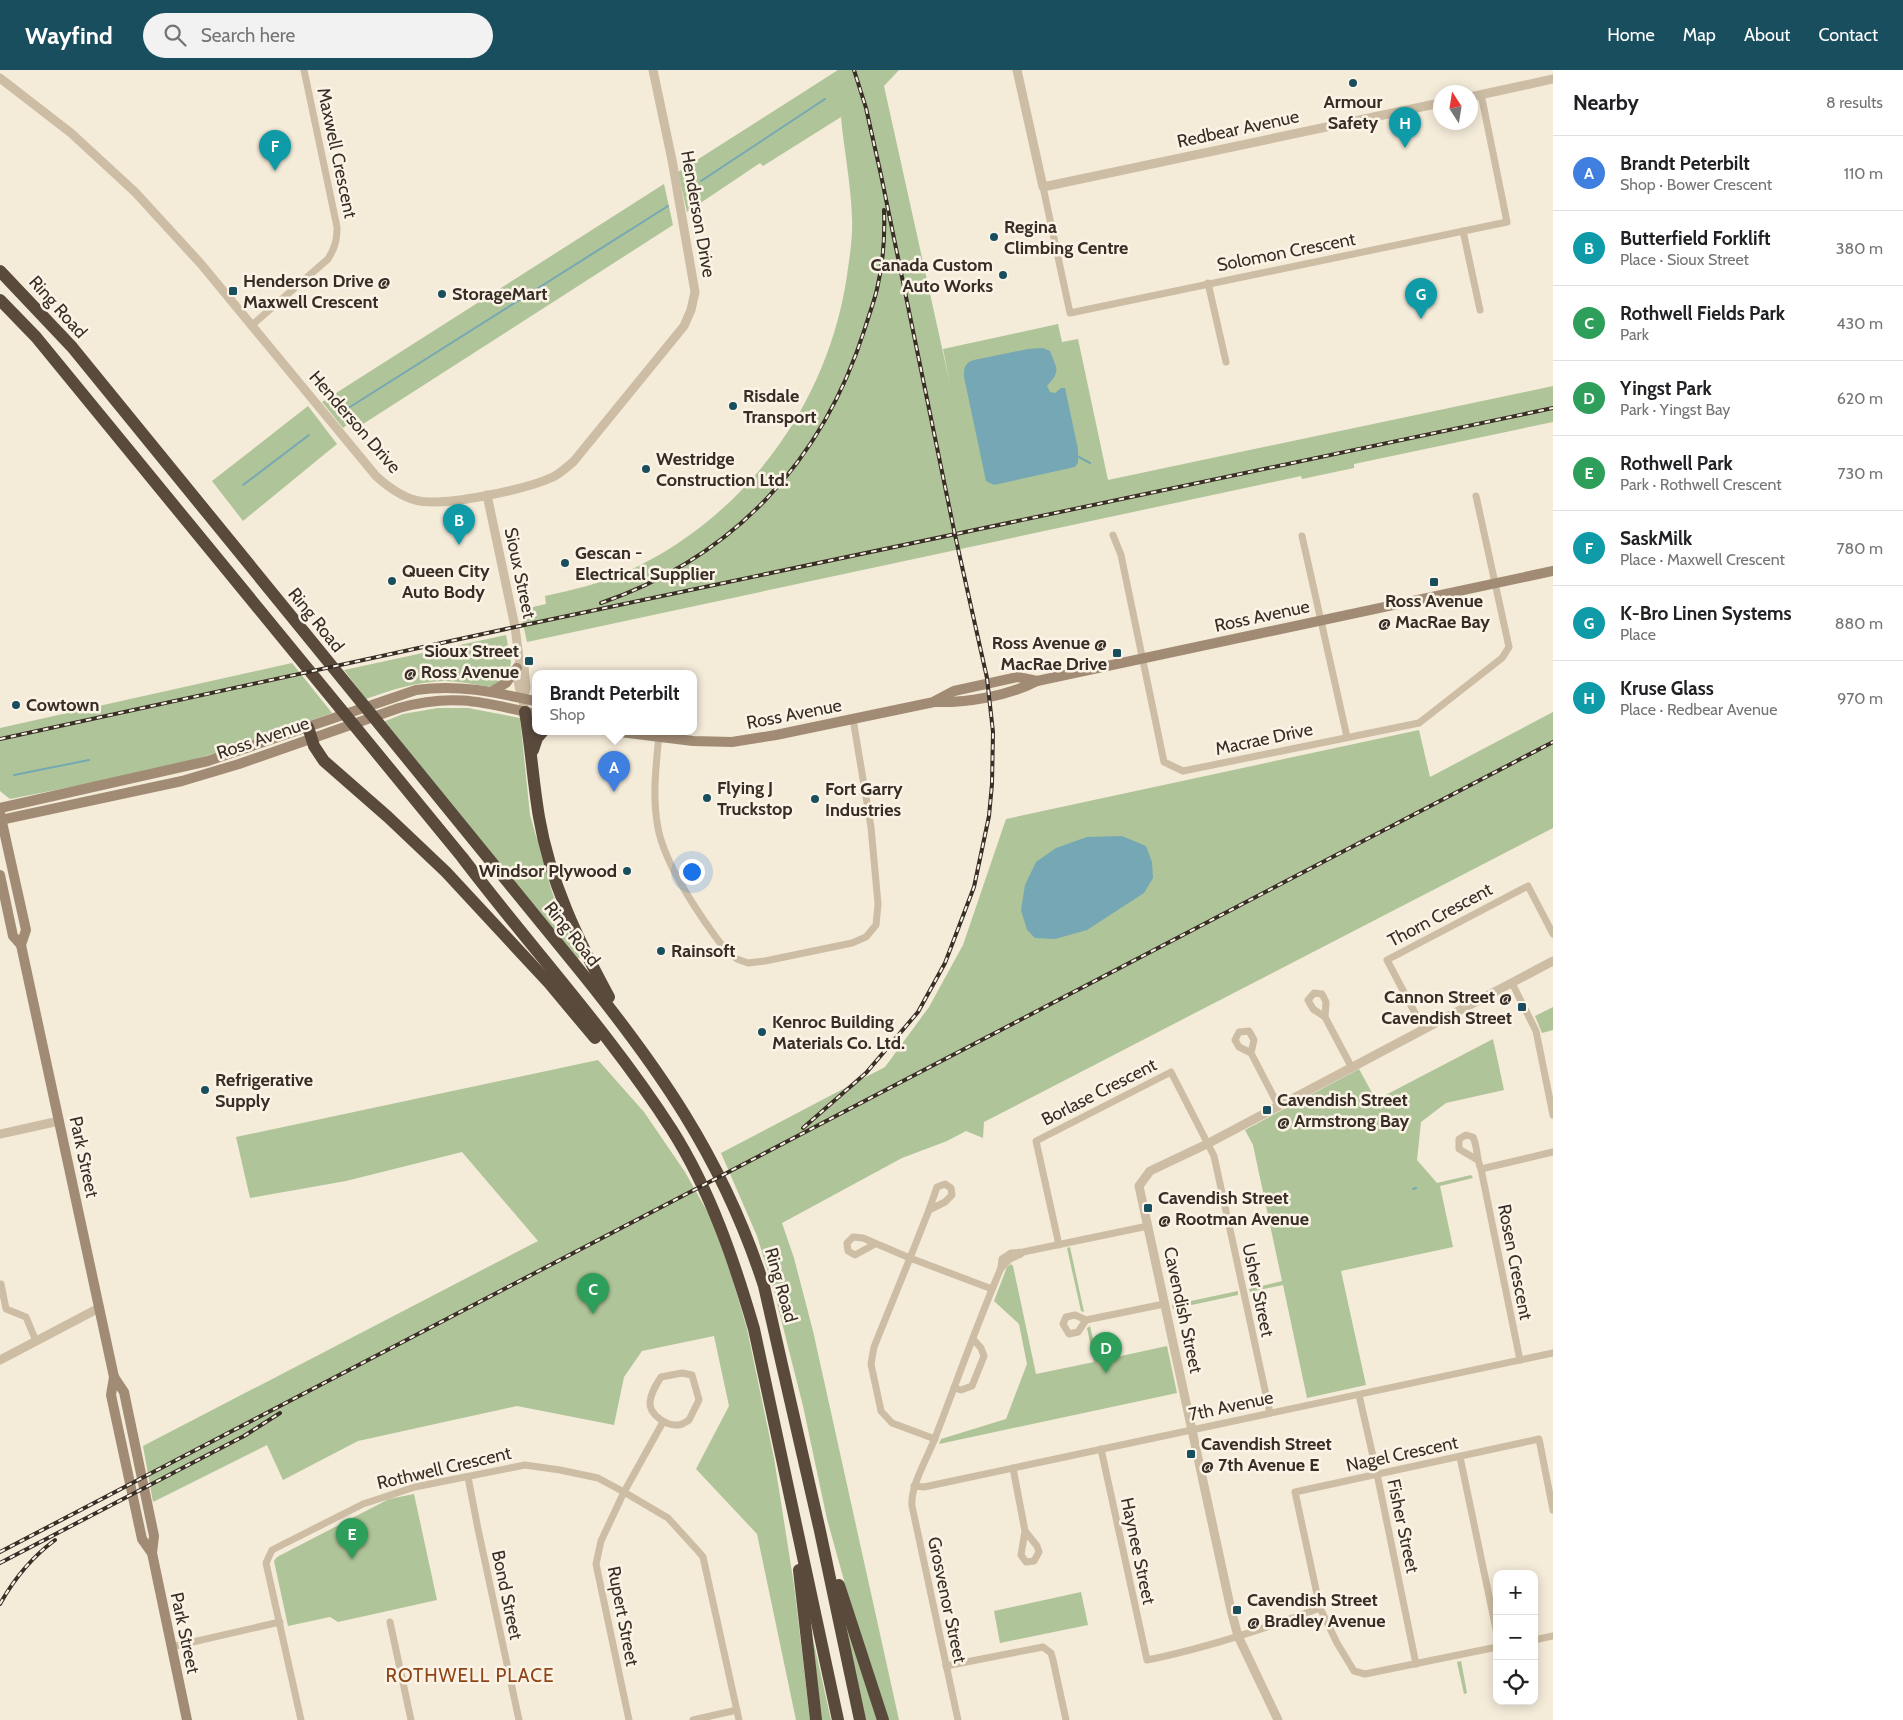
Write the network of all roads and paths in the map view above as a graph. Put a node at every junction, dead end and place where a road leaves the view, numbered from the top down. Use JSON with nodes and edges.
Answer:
{"nodes":[{"id":1,"x":304,"y":70,"type":"edge"},
{"id":2,"x":653,"y":70,"type":"edge"},
{"id":3,"x":1017,"y":70,"type":"edge"},
{"id":4,"x":0,"y":78,"type":"edge"},
{"id":5,"x":1553,"y":79,"type":"edge"},
{"id":6,"x":1481,"y":94,"type":"junction"},
{"id":7,"x":1478,"y":95,"type":"edge"},
{"id":8,"x":1433,"y":104,"type":"edge"},
{"id":9,"x":1043,"y":187,"type":"junction"},
{"id":10,"x":1463,"y":231,"type":"junction"},
{"id":11,"x":0,"y":272,"type":"edge"},
{"id":12,"x":1208,"y":283,"type":"junction"},
{"id":13,"x":0,"y":300,"type":"edge"},
{"id":14,"x":1480,"y":310,"type":"dead end"},
{"id":15,"x":251,"y":326,"type":"junction"},
{"id":16,"x":1226,"y":362,"type":"dead end"},
{"id":17,"x":487,"y":495,"type":"junction"},
{"id":18,"x":1476,"y":496,"type":"dead end"},
{"id":19,"x":1113,"y":535,"type":"dead end"},
{"id":20,"x":1302,"y":536,"type":"dead end"},
{"id":21,"x":1553,"y":571,"type":"edge"},
{"id":22,"x":1495,"y":583,"type":"junction"},
{"id":23,"x":1321,"y":620,"type":"junction"},
{"id":24,"x":1143,"y":658,"type":"junction"},
{"id":25,"x":518,"y":663,"type":"junction"},
{"id":26,"x":491,"y":692,"type":"junction"},
{"id":27,"x":523,"y":699,"type":"junction"},
{"id":28,"x":532,"y":700,"type":"edge"},
{"id":29,"x":530,"y":713,"type":"edge"},
{"id":30,"x":853,"y":719,"type":"junction"},
{"id":31,"x":310,"y":733,"type":"junction"},
{"id":32,"x":540,"y":735,"type":"edge"},
{"id":33,"x":647,"y":735,"type":"edge"},
{"id":34,"x":659,"y":736,"type":"junction"},
{"id":35,"x":1347,"y":737,"type":"junction"},
{"id":36,"x":532,"y":753,"type":"junction"},
{"id":37,"x":0,"y":808,"type":"edge"},
{"id":38,"x":0,"y":818,"type":"edge"},
{"id":39,"x":0,"y":876,"type":"edge"},
{"id":40,"x":1553,"y":934,"type":"edge"},
{"id":41,"x":21,"y":945,"type":"junction"},
{"id":42,"x":1553,"y":962,"type":"edge"},
{"id":43,"x":1512,"y":983,"type":"junction"},
{"id":44,"x":1325,"y":1017,"type":"dead end"},
{"id":45,"x":625,"y":1026,"type":"junction"},
{"id":46,"x":1424,"y":1030,"type":"junction"},
{"id":47,"x":1251,"y":1053,"type":"dead end"},
{"id":48,"x":1352,"y":1068,"type":"junction"},
{"id":49,"x":1553,"y":1074,"type":"edge"},
{"id":50,"x":1545,"y":1076,"type":"junction"},
{"id":51,"x":653,"y":1104,"type":"junction"},
{"id":52,"x":1279,"y":1107,"type":"junction"},
{"id":53,"x":1553,"y":1115,"type":"edge"},
{"id":54,"x":59,"y":1121,"type":"junction"},
{"id":55,"x":0,"y":1134,"type":"edge"},
{"id":56,"x":1207,"y":1144,"type":"junction"},
{"id":57,"x":1553,"y":1152,"type":"edge"},
{"id":58,"x":1476,"y":1159,"type":"dead end"},
{"id":59,"x":1481,"y":1169,"type":"junction"},
{"id":60,"x":930,"y":1210,"type":"dead end"},
{"id":61,"x":1148,"y":1226,"type":"junction"},
{"id":62,"x":875,"y":1244,"type":"dead end"},
{"id":63,"x":1059,"y":1245,"type":"junction"},
{"id":64,"x":910,"y":1258,"type":"junction"},
{"id":65,"x":1,"y":1284,"type":"edge"},
{"id":66,"x":992,"y":1289,"type":"junction"},
{"id":67,"x":1164,"y":1304,"type":"junction"},
{"id":68,"x":99,"y":1308,"type":"junction"},
{"id":69,"x":1086,"y":1320,"type":"dead end"},
{"id":70,"x":973,"y":1339,"type":"junction"},
{"id":71,"x":36,"y":1341,"type":"junction"},
{"id":72,"x":1553,"y":1353,"type":"edge"},
{"id":73,"x":0,"y":1360,"type":"edge"},
{"id":74,"x":1520,"y":1360,"type":"junction"},
{"id":75,"x":954,"y":1388,"type":"junction"},
{"id":76,"x":1359,"y":1394,"type":"junction"},
{"id":77,"x":1270,"y":1413,"type":"junction"},
{"id":78,"x":663,"y":1422,"type":"junction"},
{"id":79,"x":1193,"y":1430,"type":"junction"},
{"id":80,"x":935,"y":1439,"type":"junction"},
{"id":81,"x":1101,"y":1449,"type":"junction"},
{"id":82,"x":1460,"y":1457,"type":"junction"},
{"id":83,"x":1013,"y":1468,"type":"junction"},
{"id":84,"x":1377,"y":1474,"type":"junction"},
{"id":85,"x":468,"y":1477,"type":"junction"},
{"id":86,"x":914,"y":1486,"type":"junction"},
{"id":87,"x":624,"y":1492,"type":"junction"},
{"id":88,"x":791,"y":1500,"type":"junction"},
{"id":89,"x":1553,"y":1510,"type":"edge"},
{"id":90,"x":1025,"y":1530,"type":"dead end"},
{"id":91,"x":820,"y":1531,"type":"junction"},
{"id":92,"x":1320,"y":1608,"type":"junction"},
{"id":93,"x":1493,"y":1615,"type":"edge"},
{"id":94,"x":280,"y":1622,"type":"junction"},
{"id":95,"x":390,"y":1622,"type":"dead end"},
{"id":96,"x":1238,"y":1636,"type":"junction"},
{"id":97,"x":1553,"y":1636,"type":"edge"},
{"id":98,"x":1538,"y":1639,"type":"edge"},
{"id":99,"x":172,"y":1646,"type":"junction"},
{"id":100,"x":1493,"y":1648,"type":"edge"},
{"id":101,"x":1416,"y":1664,"type":"junction"},
{"id":102,"x":946,"y":1666,"type":"junction"},
{"id":103,"x":737,"y":1710,"type":"junction"},
{"id":104,"x":187,"y":1720,"type":"edge"},
{"id":105,"x":301,"y":1720,"type":"edge"},
{"id":106,"x":410,"y":1720,"type":"edge"},
{"id":107,"x":519,"y":1720,"type":"edge"},
{"id":108,"x":629,"y":1720,"type":"edge"},
{"id":109,"x":693,"y":1720,"type":"edge"},
{"id":110,"x":739,"y":1720,"type":"edge"},
{"id":111,"x":816,"y":1720,"type":"edge"},
{"id":112,"x":838,"y":1720,"type":"edge"},
{"id":113,"x":860,"y":1720,"type":"edge"},
{"id":114,"x":883,"y":1720,"type":"edge"},
{"id":115,"x":958,"y":1720,"type":"edge"},
{"id":116,"x":1066,"y":1720,"type":"edge"},
{"id":117,"x":1278,"y":1720,"type":"edge"}],
"edges":[{"from":1,"to":15,"type":"street","name":"Maxwell Crescent"},
{"from":2,"to":17,"type":"street","name":"Henderson Drive"},
{"from":3,"to":9,"type":"street"},
{"from":4,"to":15,"type":"street","name":"Henderson Drive"},
{"from":5,"to":6,"type":"street"},
{"from":6,"to":7,"type":"street"},
{"from":6,"to":10,"type":"street","name":"Solomon Crescent"},
{"from":8,"to":9,"type":"street","name":"Redbear Avenue"},
{"from":9,"to":12,"type":"street","name":"Solomon Crescent"},
{"from":10,"to":12,"type":"street","name":"Solomon Crescent"},
{"from":10,"to":14,"type":"street"},
{"from":11,"to":45,"type":"highway","name":"Ring Road"},
{"from":12,"to":16,"type":"street"},
{"from":13,"to":51,"type":"highway","name":"Ring Road"},
{"from":15,"to":17,"type":"street","name":"Henderson Drive"},
{"from":17,"to":25,"type":"street","name":"Sioux Street"},
{"from":18,"to":22,"type":"street","name":"Macrae Drive"},
{"from":19,"to":24,"type":"street","name":"Macrae Drive"},
{"from":20,"to":23,"type":"street"},
{"from":21,"to":22,"type":"main road","name":"Ross Avenue"},
{"from":22,"to":23,"type":"main road","name":"Ross Avenue"},
{"from":22,"to":35,"type":"street","name":"Macrae Drive"},
{"from":23,"to":24,"type":"main road","name":"Ross Avenue"},
{"from":23,"to":35,"type":"street"},
{"from":24,"to":30,"type":"main road","name":"Ross Avenue"},
{"from":24,"to":35,"type":"street","name":"Macrae Drive"},
{"from":25,"to":26,"type":"main road"},
{"from":25,"to":27,"type":"street","name":"Sioux Street"},
{"from":26,"to":27,"type":"main road","name":"Ross Avenue"},
{"from":26,"to":31,"type":"main road","name":"Ross Avenue"},
{"from":27,"to":28,"type":"main road","name":"Ross Avenue"},
{"from":27,"to":29,"type":"street","name":"Sioux Street"},
{"from":29,"to":31,"type":"main road","name":"Ross Avenue"},
{"from":29,"to":36,"type":"highway"},
{"from":30,"to":34,"type":"main road","name":"Ross Avenue"},
{"from":30,"to":34,"type":"street"},
{"from":31,"to":37,"type":"main road","name":"Ross Avenue"},
{"from":31,"to":38,"type":"main road","name":"Ross Avenue"},
{"from":31,"to":51,"type":"highway"},
{"from":32,"to":36,"type":"highway"},
{"from":33,"to":34,"type":"main road","name":"Ross Avenue"},
{"from":36,"to":45,"type":"highway"},
{"from":38,"to":41,"type":"main road","name":"Park Street"},
{"from":39,"to":41,"type":"main road","name":"Park Street"},
{"from":40,"to":46,"type":"street","name":"Thorn Crescent"},
{"from":41,"to":54,"type":"main road","name":"Park Street"},
{"from":42,"to":43,"type":"street","name":"Cavendish Street"},
{"from":43,"to":46,"type":"street","name":"Cavendish Street"},
{"from":43,"to":50,"type":"street"},
{"from":44,"to":48,"type":"street"},
{"from":45,"to":91,"type":"highway","name":"Ring Road"},
{"from":46,"to":48,"type":"street","name":"Cavendish Street"},
{"from":47,"to":52,"type":"street"},
{"from":48,"to":52,"type":"street","name":"Cavendish Street"},
{"from":49,"to":50,"type":"street"},
{"from":50,"to":53,"type":"street"},
{"from":51,"to":88,"type":"highway","name":"Ring Road"},
{"from":52,"to":56,"type":"street","name":"Cavendish Street"},
{"from":54,"to":55,"type":"street"},
{"from":54,"to":68,"type":"main road","name":"Park Street"},
{"from":56,"to":61,"type":"street","name":"Cavendish Street"},
{"from":56,"to":63,"type":"street","name":"Borlase Crescent"},
{"from":56,"to":77,"type":"street","name":"Usher Street"},
{"from":57,"to":59,"type":"street"},
{"from":58,"to":59,"type":"street","name":"Rosen Crescent"},
{"from":59,"to":74,"type":"street","name":"Rosen Crescent"},
{"from":60,"to":64,"type":"street"},
{"from":61,"to":63,"type":"street"},
{"from":61,"to":67,"type":"street","name":"Cavendish Street"},
{"from":62,"to":64,"type":"street"},
{"from":63,"to":66,"type":"street"},
{"from":64,"to":66,"type":"street"},
{"from":64,"to":80,"type":"street"},
{"from":65,"to":71,"type":"street"},
{"from":66,"to":70,"type":"street"},
{"from":67,"to":69,"type":"street"},
{"from":67,"to":79,"type":"street","name":"Cavendish Street"},
{"from":68,"to":71,"type":"street"},
{"from":68,"to":99,"type":"main road","name":"Park Street"},
{"from":70,"to":75,"type":"street"},
{"from":70,"to":75,"type":"street"},
{"from":71,"to":73,"type":"street"},
{"from":72,"to":74,"type":"street","name":"7th Avenue"},
{"from":74,"to":76,"type":"street","name":"7th Avenue"},
{"from":75,"to":80,"type":"street"},
{"from":76,"to":77,"type":"street","name":"7th Avenue"},
{"from":76,"to":84,"type":"street","name":"Fisher Street"},
{"from":77,"to":79,"type":"street","name":"7th Avenue"},
{"from":78,"to":78,"type":"street"},
{"from":78,"to":87,"type":"street","name":"Rupert Street"},
{"from":79,"to":81,"type":"street","name":"7th Avenue"},
{"from":79,"to":96,"type":"street","name":"Cavendish Street"},
{"from":80,"to":86,"type":"street"},
{"from":81,"to":83,"type":"street","name":"7th Avenue"},
{"from":81,"to":96,"type":"street","name":"Haynee Street"},
{"from":82,"to":84,"type":"street","name":"Nagel Crescent"},
{"from":82,"to":89,"type":"street","name":"Nagel Crescent"},
{"from":82,"to":93,"type":"street"},
{"from":83,"to":86,"type":"street","name":"7th Avenue"},
{"from":83,"to":90,"type":"street"},
{"from":84,"to":92,"type":"street","name":"Nagel Crescent"},
{"from":84,"to":101,"type":"street","name":"Fisher Street"},
{"from":85,"to":87,"type":"street","name":"Rothwell Crescent"},
{"from":85,"to":94,"type":"street","name":"Rothwell Crescent"},
{"from":85,"to":107,"type":"street","name":"Bond Street"},
{"from":86,"to":102,"type":"street","name":"Grosvenor Street"},
{"from":87,"to":103,"type":"street","name":"Rothwell Crescent"},
{"from":87,"to":108,"type":"street","name":"Rupert Street"},
{"from":88,"to":111,"type":"highway"},
{"from":88,"to":112,"type":"highway","name":"Ring Road"},
{"from":91,"to":113,"type":"highway","name":"Ring Road"},
{"from":91,"to":114,"type":"highway"},
{"from":92,"to":96,"type":"street"},
{"from":92,"to":101,"type":"street","name":"Nagel Crescent"},
{"from":94,"to":99,"type":"street"},
{"from":94,"to":105,"type":"street","name":"Rothwell Crescent"},
{"from":95,"to":106,"type":"street"},
{"from":96,"to":117,"type":"street","name":"Cavendish Street"},
{"from":97,"to":98,"type":"street"},
{"from":99,"to":104,"type":"main road","name":"Park Street"},
{"from":100,"to":101,"type":"street","name":"Nagel Crescent"},
{"from":102,"to":115,"type":"street","name":"Grosvenor Street"},
{"from":102,"to":116,"type":"street"},
{"from":103,"to":109,"type":"street"},
{"from":103,"to":110,"type":"street","name":"Rothwell Crescent"}]}
